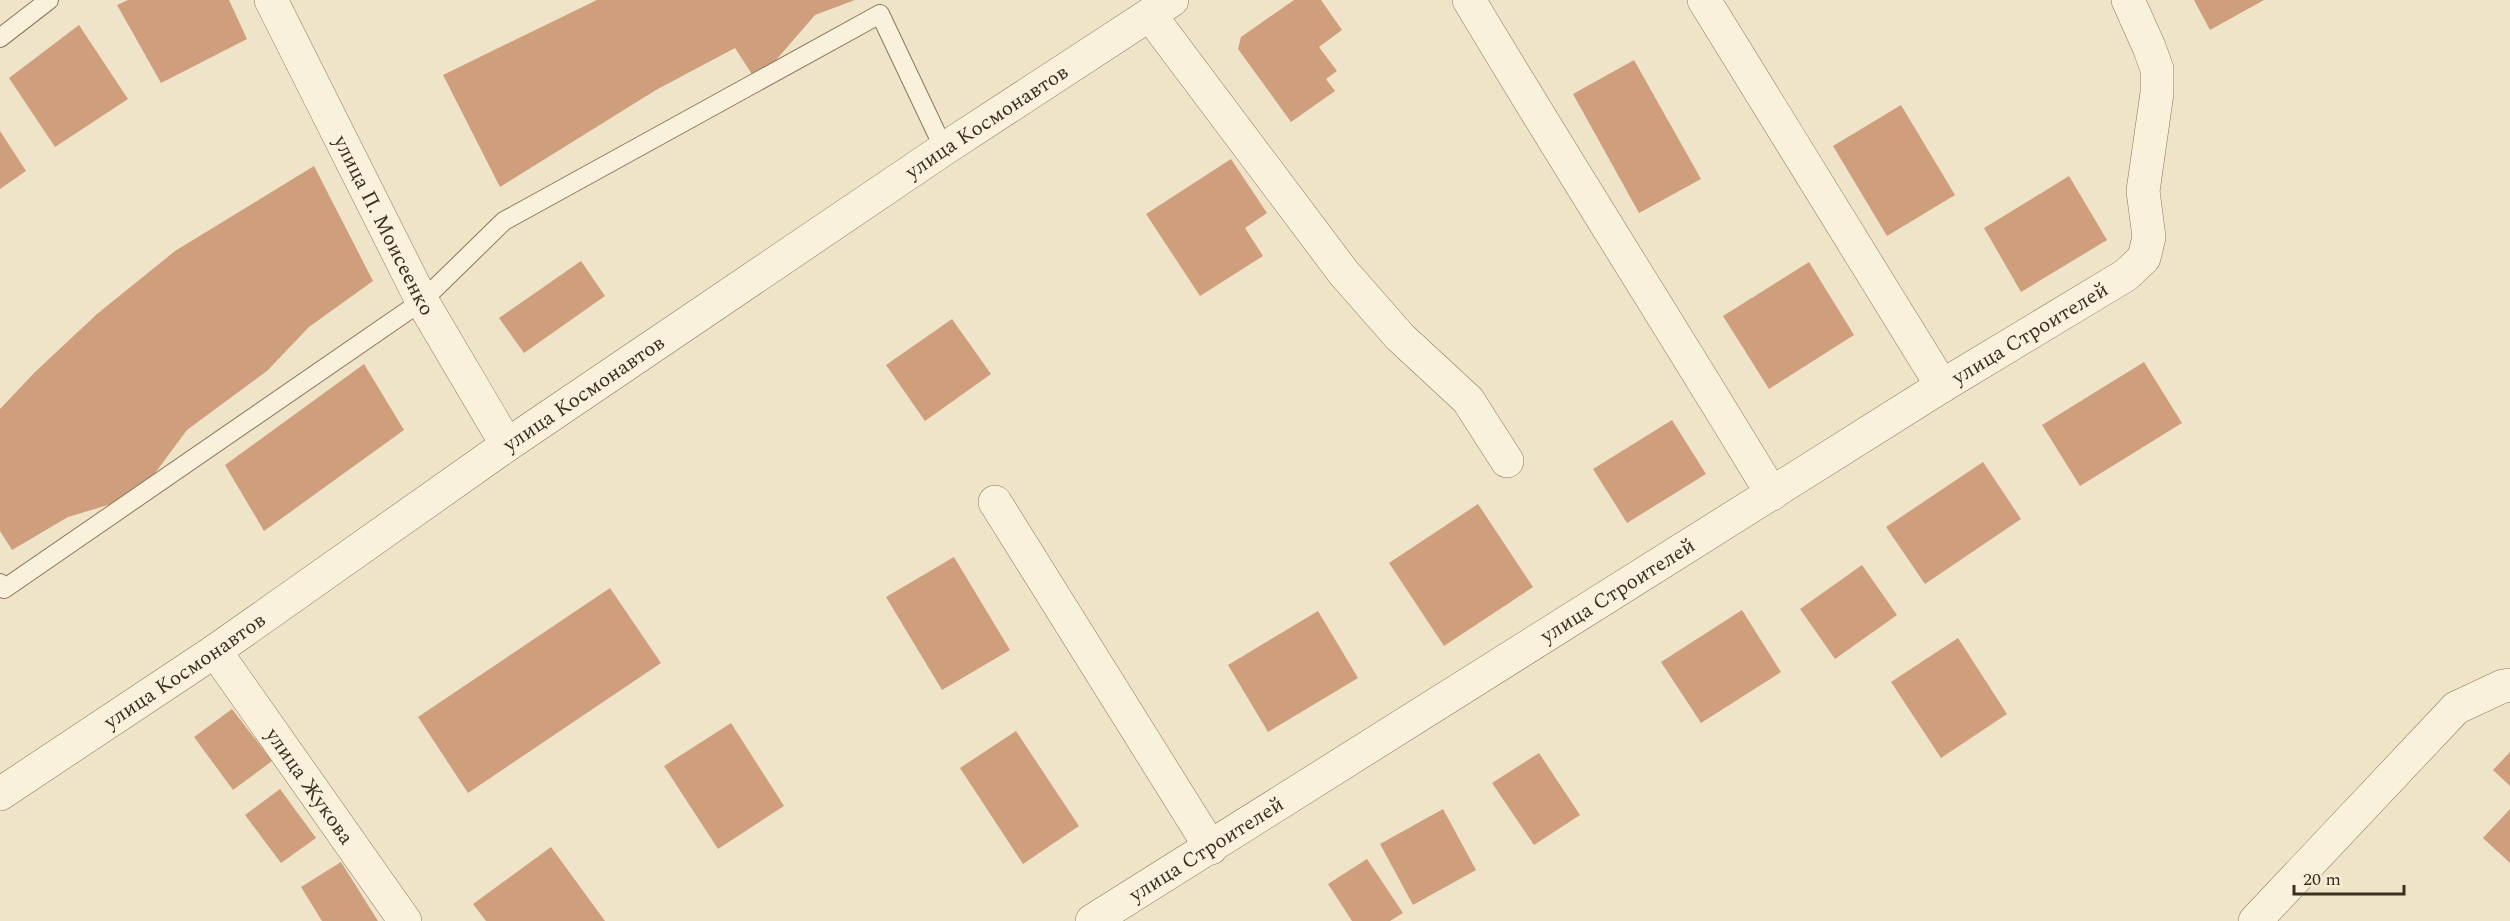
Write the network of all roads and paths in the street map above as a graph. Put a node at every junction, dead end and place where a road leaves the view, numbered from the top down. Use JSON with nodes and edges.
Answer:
{"nodes":[{"id":1,"x":49,"y":0,"type":"edge"},
{"id":2,"x":271,"y":0,"type":"edge"},
{"id":3,"x":1468,"y":0,"type":"edge"},
{"id":4,"x":1704,"y":0,"type":"edge"},
{"id":5,"x":2128,"y":0,"type":"edge"},
{"id":6,"x":1161,"y":7,"type":"edge"},
{"id":7,"x":0,"y":38,"type":"edge"},
{"id":8,"x":944,"y":149,"type":"junction"},
{"id":9,"x":422,"y":301,"type":"junction"},
{"id":10,"x":1942,"y":386,"type":"junction"},
{"id":11,"x":507,"y":445,"type":"junction"},
{"id":12,"x":1507,"y":461,"type":"dead end"},
{"id":13,"x":1772,"y":494,"type":"junction"},
{"id":14,"x":995,"y":502,"type":"dead end"},
{"id":15,"x":0,"y":583,"type":"edge"},
{"id":16,"x":215,"y":651,"type":"junction"},
{"id":17,"x":2510,"y":685,"type":"edge"},
{"id":18,"x":0,"y":794,"type":"edge"},
{"id":19,"x":1210,"y":848,"type":"junction"},
{"id":20,"x":405,"y":921,"type":"edge"},
{"id":21,"x":1092,"y":921,"type":"edge"},
{"id":22,"x":2255,"y":921,"type":"edge"}],
"edges":[{"from":1,"to":7,"type":"lane"},
{"from":2,"to":9,"type":"street","name":"улица П. Моисеенко"},
{"from":3,"to":13,"type":"street"},
{"from":4,"to":10,"type":"street"},
{"from":5,"to":10,"type":"street","name":"улица Строителей"},
{"from":6,"to":8,"type":"street","name":"улица Космонавтов"},
{"from":6,"to":12,"type":"street"},
{"from":8,"to":9,"type":"lane"},
{"from":8,"to":11,"type":"street","name":"улица Космонавтов"},
{"from":9,"to":11,"type":"street","name":"улица П. Моисеенко"},
{"from":9,"to":15,"type":"lane"},
{"from":10,"to":13,"type":"street","name":"улица Строителей"},
{"from":11,"to":16,"type":"street","name":"улица Космонавтов"},
{"from":13,"to":19,"type":"street","name":"улица Строителей"},
{"from":14,"to":19,"type":"street"},
{"from":16,"to":18,"type":"street","name":"улица Космонавтов"},
{"from":16,"to":20,"type":"street","name":"улица Жукова"},
{"from":17,"to":22,"type":"street"},
{"from":19,"to":21,"type":"street","name":"улица Строителей"}]}
